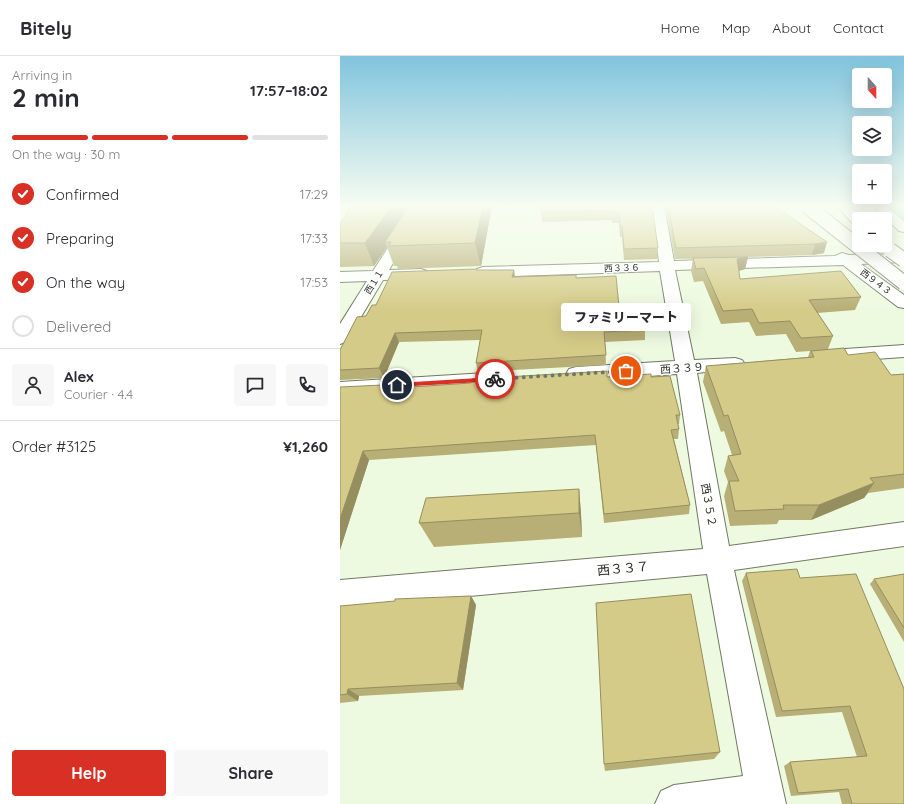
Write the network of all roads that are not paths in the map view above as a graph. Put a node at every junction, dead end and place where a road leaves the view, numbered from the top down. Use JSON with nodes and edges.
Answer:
{"nodes":[{"id":1,"x":399,"y":241,"type":"edge"},
{"id":2,"x":663,"y":241,"type":"edge"},
{"id":3,"x":851,"y":241,"type":"edge"},
{"id":4,"x":828,"y":247,"type":"edge"},
{"id":5,"x":892,"y":250,"type":"edge"},
{"id":6,"x":904,"y":259,"type":"edge"},
{"id":7,"x":847,"y":260,"type":"junction"},
{"id":8,"x":667,"y":267,"type":"junction"},
{"id":9,"x":465,"y":273,"type":"edge"},
{"id":10,"x":434,"y":274,"type":"edge"},
{"id":11,"x":378,"y":275,"type":"junction"},
{"id":12,"x":340,"y":277,"type":"edge"},
{"id":13,"x":904,"y":283,"type":"edge"},
{"id":14,"x":904,"y":303,"type":"edge"},
{"id":15,"x":340,"y":338,"type":"edge"},
{"id":16,"x":904,"y":351,"type":"edge"},
{"id":17,"x":826,"y":357,"type":"edge"},
{"id":18,"x":756,"y":362,"type":"edge"},
{"id":19,"x":686,"y":368,"type":"junction"},
{"id":20,"x":560,"y":375,"type":"edge"},
{"id":21,"x":519,"y":378,"type":"edge"},
{"id":22,"x":340,"y":389,"type":"edge"},
{"id":23,"x":904,"y":534,"type":"edge"},
{"id":24,"x":718,"y":560,"type":"junction"},
{"id":25,"x":340,"y":594,"type":"edge"},
{"id":26,"x":766,"y":798,"type":"edge"},
{"id":27,"x":674,"y":804,"type":"edge"}],
"edges":[{"from":1,"to":11,"type":"main road","name":"西１１"},
{"from":2,"to":8,"type":"main road","name":"西３５２"},
{"from":3,"to":13,"type":"main road","bridge":true},
{"from":4,"to":7,"type":"main road","name":"西９４３"},
{"from":5,"to":6,"type":"main road","bridge":true},
{"from":6,"to":7,"type":"main road","name":"西３３６"},
{"from":7,"to":8,"type":"main road","name":"西３３６"},
{"from":7,"to":14,"type":"main road","name":"西９４３"},
{"from":8,"to":9,"type":"main road","name":"西３３６"},
{"from":8,"to":19,"type":"main road","name":"西３５２"},
{"from":10,"to":11,"type":"main road"},
{"from":11,"to":12,"type":"main road"},
{"from":11,"to":15,"type":"main road","name":"西１１"},
{"from":16,"to":17,"type":"main road"},
{"from":18,"to":19,"type":"main road","name":"西３３９"},
{"from":19,"to":20,"type":"main road","name":"西３３９"},
{"from":19,"to":24,"type":"main road","name":"西３５２"},
{"from":21,"to":22,"type":"main road"},
{"from":23,"to":24,"type":"main road","name":"西３３７"},
{"from":24,"to":25,"type":"main road","name":"西３３７"},
{"from":24,"to":26,"type":"main road","name":"西３５２"},
{"from":26,"to":27,"type":"main road"}]}
